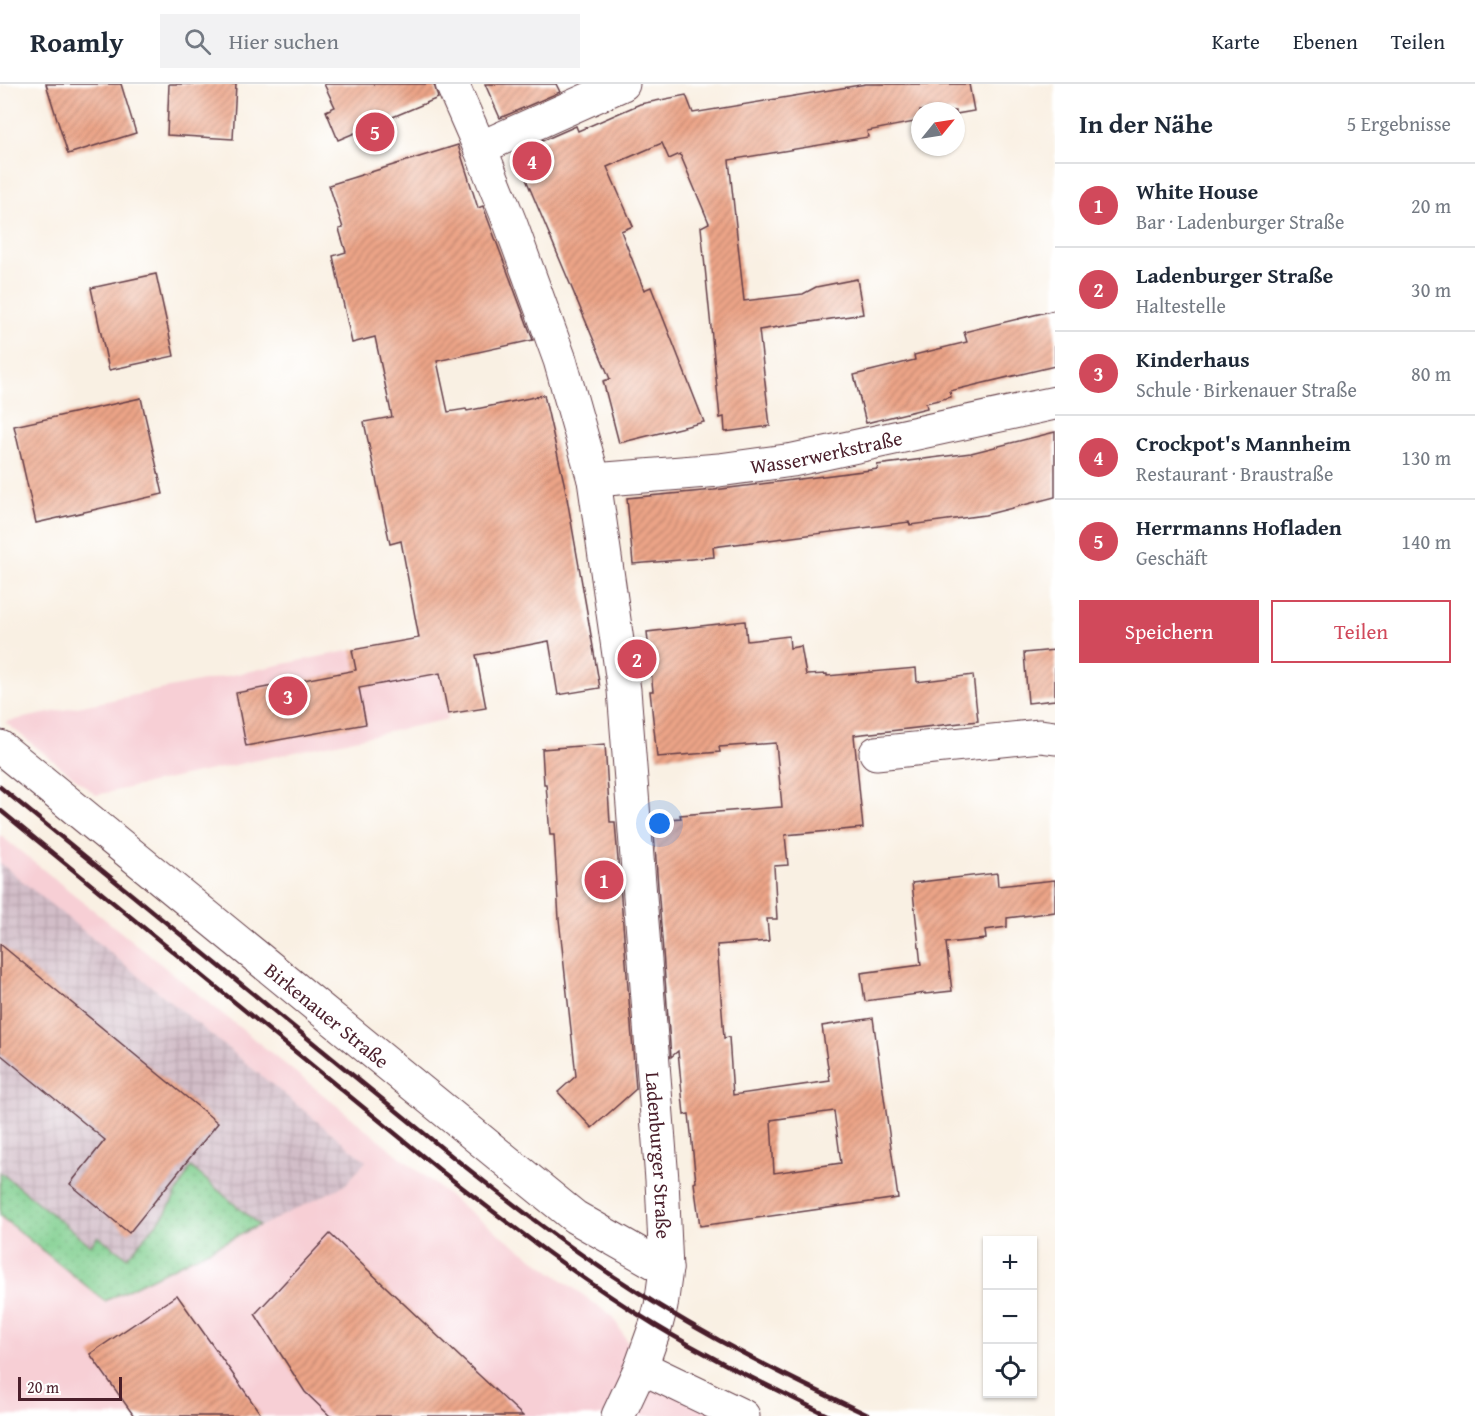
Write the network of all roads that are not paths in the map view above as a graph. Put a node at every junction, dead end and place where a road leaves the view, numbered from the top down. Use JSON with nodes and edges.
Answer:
{"nodes":[{"id":1,"x":452,"y":84,"type":"edge"},
{"id":2,"x":623,"y":84,"type":"edge"},
{"id":3,"x":480,"y":148,"type":"junction"},
{"id":4,"x":1055,"y":403,"type":"edge"},
{"id":5,"x":594,"y":480,"type":"junction"},
{"id":6,"x":1055,"y":738,"type":"edge"},
{"id":7,"x":0,"y":747,"type":"edge"},
{"id":8,"x":876,"y":753,"type":"dead end"},
{"id":9,"x":666,"y":1269,"type":"junction"},
{"id":10,"x":641,"y":1367,"type":"junction"},
{"id":11,"x":618,"y":1416,"type":"edge"},
{"id":12,"x":743,"y":1416,"type":"edge"}],
"edges":[{"from":1,"to":3,"type":"street","name":"Ladenburger Straße"},
{"from":2,"to":3,"type":"street"},
{"from":3,"to":5,"type":"street","name":"Ladenburger Straße"},
{"from":4,"to":5,"type":"street","name":"Wasserwerkstraße"},
{"from":5,"to":9,"type":"street","name":"Ladenburger Straße"},
{"from":6,"to":8,"type":"street"},
{"from":7,"to":9,"type":"street","name":"Birkenauer Straße"},
{"from":9,"to":10,"type":"street","name":"Ladenburger Straße"},
{"from":10,"to":11,"type":"street","name":"Ladenburger Straße"},
{"from":10,"to":12,"type":"street"}]}
